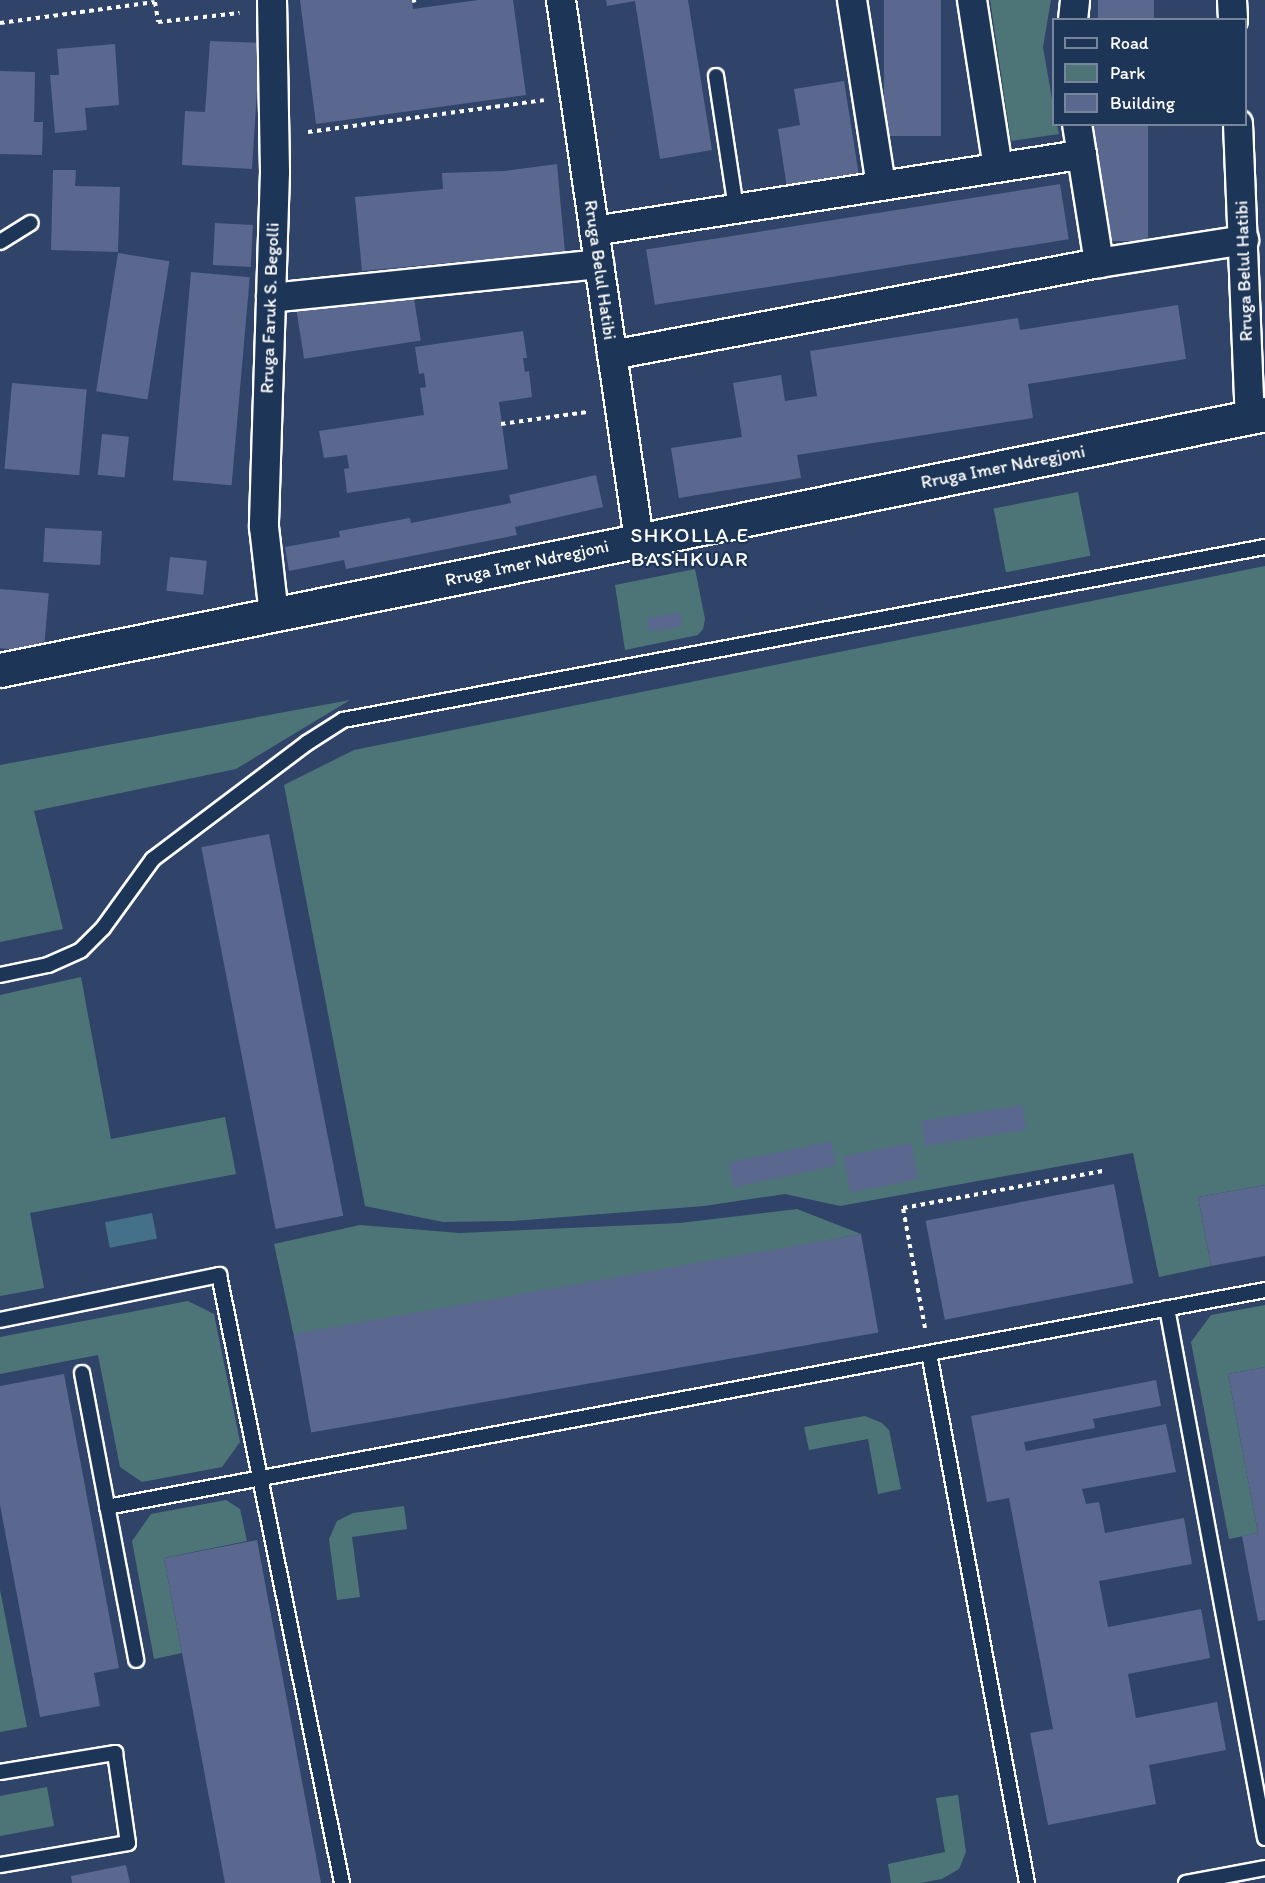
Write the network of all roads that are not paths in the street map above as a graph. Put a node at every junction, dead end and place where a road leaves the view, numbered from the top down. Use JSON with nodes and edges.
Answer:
{"nodes":[{"id":1,"x":561,"y":0,"type":"edge"},
{"id":2,"x":852,"y":0,"type":"edge"},
{"id":3,"x":972,"y":0,"type":"edge"},
{"id":4,"x":1075,"y":0,"type":"edge"},
{"id":5,"x":1232,"y":0,"type":"edge"},
{"id":6,"x":273,"y":5,"type":"edge"},
{"id":7,"x":1073,"y":18,"type":"edge"},
{"id":8,"x":1233,"y":18,"type":"edge"},
{"id":9,"x":716,"y":75,"type":"dead end"},
{"id":10,"x":1077,"y":126,"type":"edge"},
{"id":11,"x":1238,"y":126,"type":"edge"},
{"id":12,"x":1082,"y":155,"type":"junction"},
{"id":13,"x":998,"y":168,"type":"junction"},
{"id":14,"x":881,"y":186,"type":"junction"},
{"id":15,"x":736,"y":209,"type":"junction"},
{"id":16,"x":30,"y":223,"type":"dead end"},
{"id":17,"x":594,"y":231,"type":"junction"},
{"id":18,"x":1244,"y":240,"type":"junction"},
{"id":19,"x":0,"y":242,"type":"edge"},
{"id":20,"x":1099,"y":263,"type":"junction"},
{"id":21,"x":599,"y":264,"type":"junction"},
{"id":22,"x":272,"y":298,"type":"junction"},
{"id":23,"x":612,"y":355,"type":"junction"},
{"id":24,"x":1257,"y":415,"type":"edge"},
{"id":25,"x":639,"y":540,"type":"junction"},
{"id":26,"x":1265,"y":547,"type":"edge"},
{"id":27,"x":274,"y":615,"type":"junction"},
{"id":28,"x":0,"y":670,"type":"edge"},
{"id":29,"x":0,"y":975,"type":"edge"},
{"id":30,"x":1265,"y":1290,"type":"edge"},
{"id":31,"x":1167,"y":1308,"type":"junction"},
{"id":32,"x":0,"y":1320,"type":"edge"},
{"id":33,"x":929,"y":1353,"type":"junction"},
{"id":34,"x":82,"y":1373,"type":"dead end"},
{"id":35,"x":260,"y":1478,"type":"junction"},
{"id":36,"x":107,"y":1507,"type":"junction"},
{"id":37,"x":136,"y":1660,"type":"dead end"},
{"id":38,"x":0,"y":1772,"type":"edge"},
{"id":39,"x":1265,"y":1838,"type":"edge"},
{"id":40,"x":0,"y":1864,"type":"edge"},
{"id":41,"x":1265,"y":1868,"type":"edge"},
{"id":42,"x":342,"y":1883,"type":"edge"},
{"id":43,"x":1027,"y":1883,"type":"edge"},
{"id":44,"x":1186,"y":1883,"type":"edge"}],
"edges":[{"from":1,"to":17,"type":"street","name":"Rruga Belul Hatibi"},
{"from":2,"to":14,"type":"street"},
{"from":3,"to":13,"type":"street"},
{"from":4,"to":7,"type":"street"},
{"from":5,"to":8,"type":"street"},
{"from":6,"to":22,"type":"street","name":"Rruga Faruk S. Begolli"},
{"from":9,"to":15,"type":"lane"},
{"from":10,"to":12,"type":"street"},
{"from":11,"to":18,"type":"street","name":"Rruga Belul Hatibi"},
{"from":12,"to":13,"type":"street"},
{"from":12,"to":20,"type":"street"},
{"from":13,"to":14,"type":"street"},
{"from":14,"to":15,"type":"street"},
{"from":15,"to":17,"type":"street"},
{"from":16,"to":19,"type":"lane"},
{"from":17,"to":21,"type":"street","name":"Rruga Belul Hatibi"},
{"from":18,"to":20,"type":"street"},
{"from":18,"to":24,"type":"street","name":"Rruga Belul Hatibi"},
{"from":20,"to":23,"type":"street"},
{"from":21,"to":22,"type":"street"},
{"from":21,"to":23,"type":"street","name":"Rruga Belul Hatibi"},
{"from":22,"to":27,"type":"street","name":"Rruga Faruk S. Begolli"},
{"from":23,"to":25,"type":"street","name":"Rruga Belul Hatibi"},
{"from":24,"to":25,"type":"street","name":"Rruga Imer Ndregjoni"},
{"from":25,"to":27,"type":"street","name":"Rruga Imer Ndregjoni"},
{"from":26,"to":29,"type":"lane"},
{"from":27,"to":28,"type":"street","name":"Rruga Imer Ndregjoni"},
{"from":30,"to":31,"type":"lane"},
{"from":31,"to":33,"type":"lane"},
{"from":31,"to":39,"type":"lane"},
{"from":32,"to":35,"type":"lane"},
{"from":33,"to":35,"type":"lane"},
{"from":33,"to":43,"type":"lane"},
{"from":34,"to":36,"type":"lane"},
{"from":35,"to":36,"type":"lane"},
{"from":35,"to":42,"type":"lane"},
{"from":36,"to":37,"type":"lane"},
{"from":38,"to":40,"type":"lane"},
{"from":41,"to":44,"type":"lane"}]}
